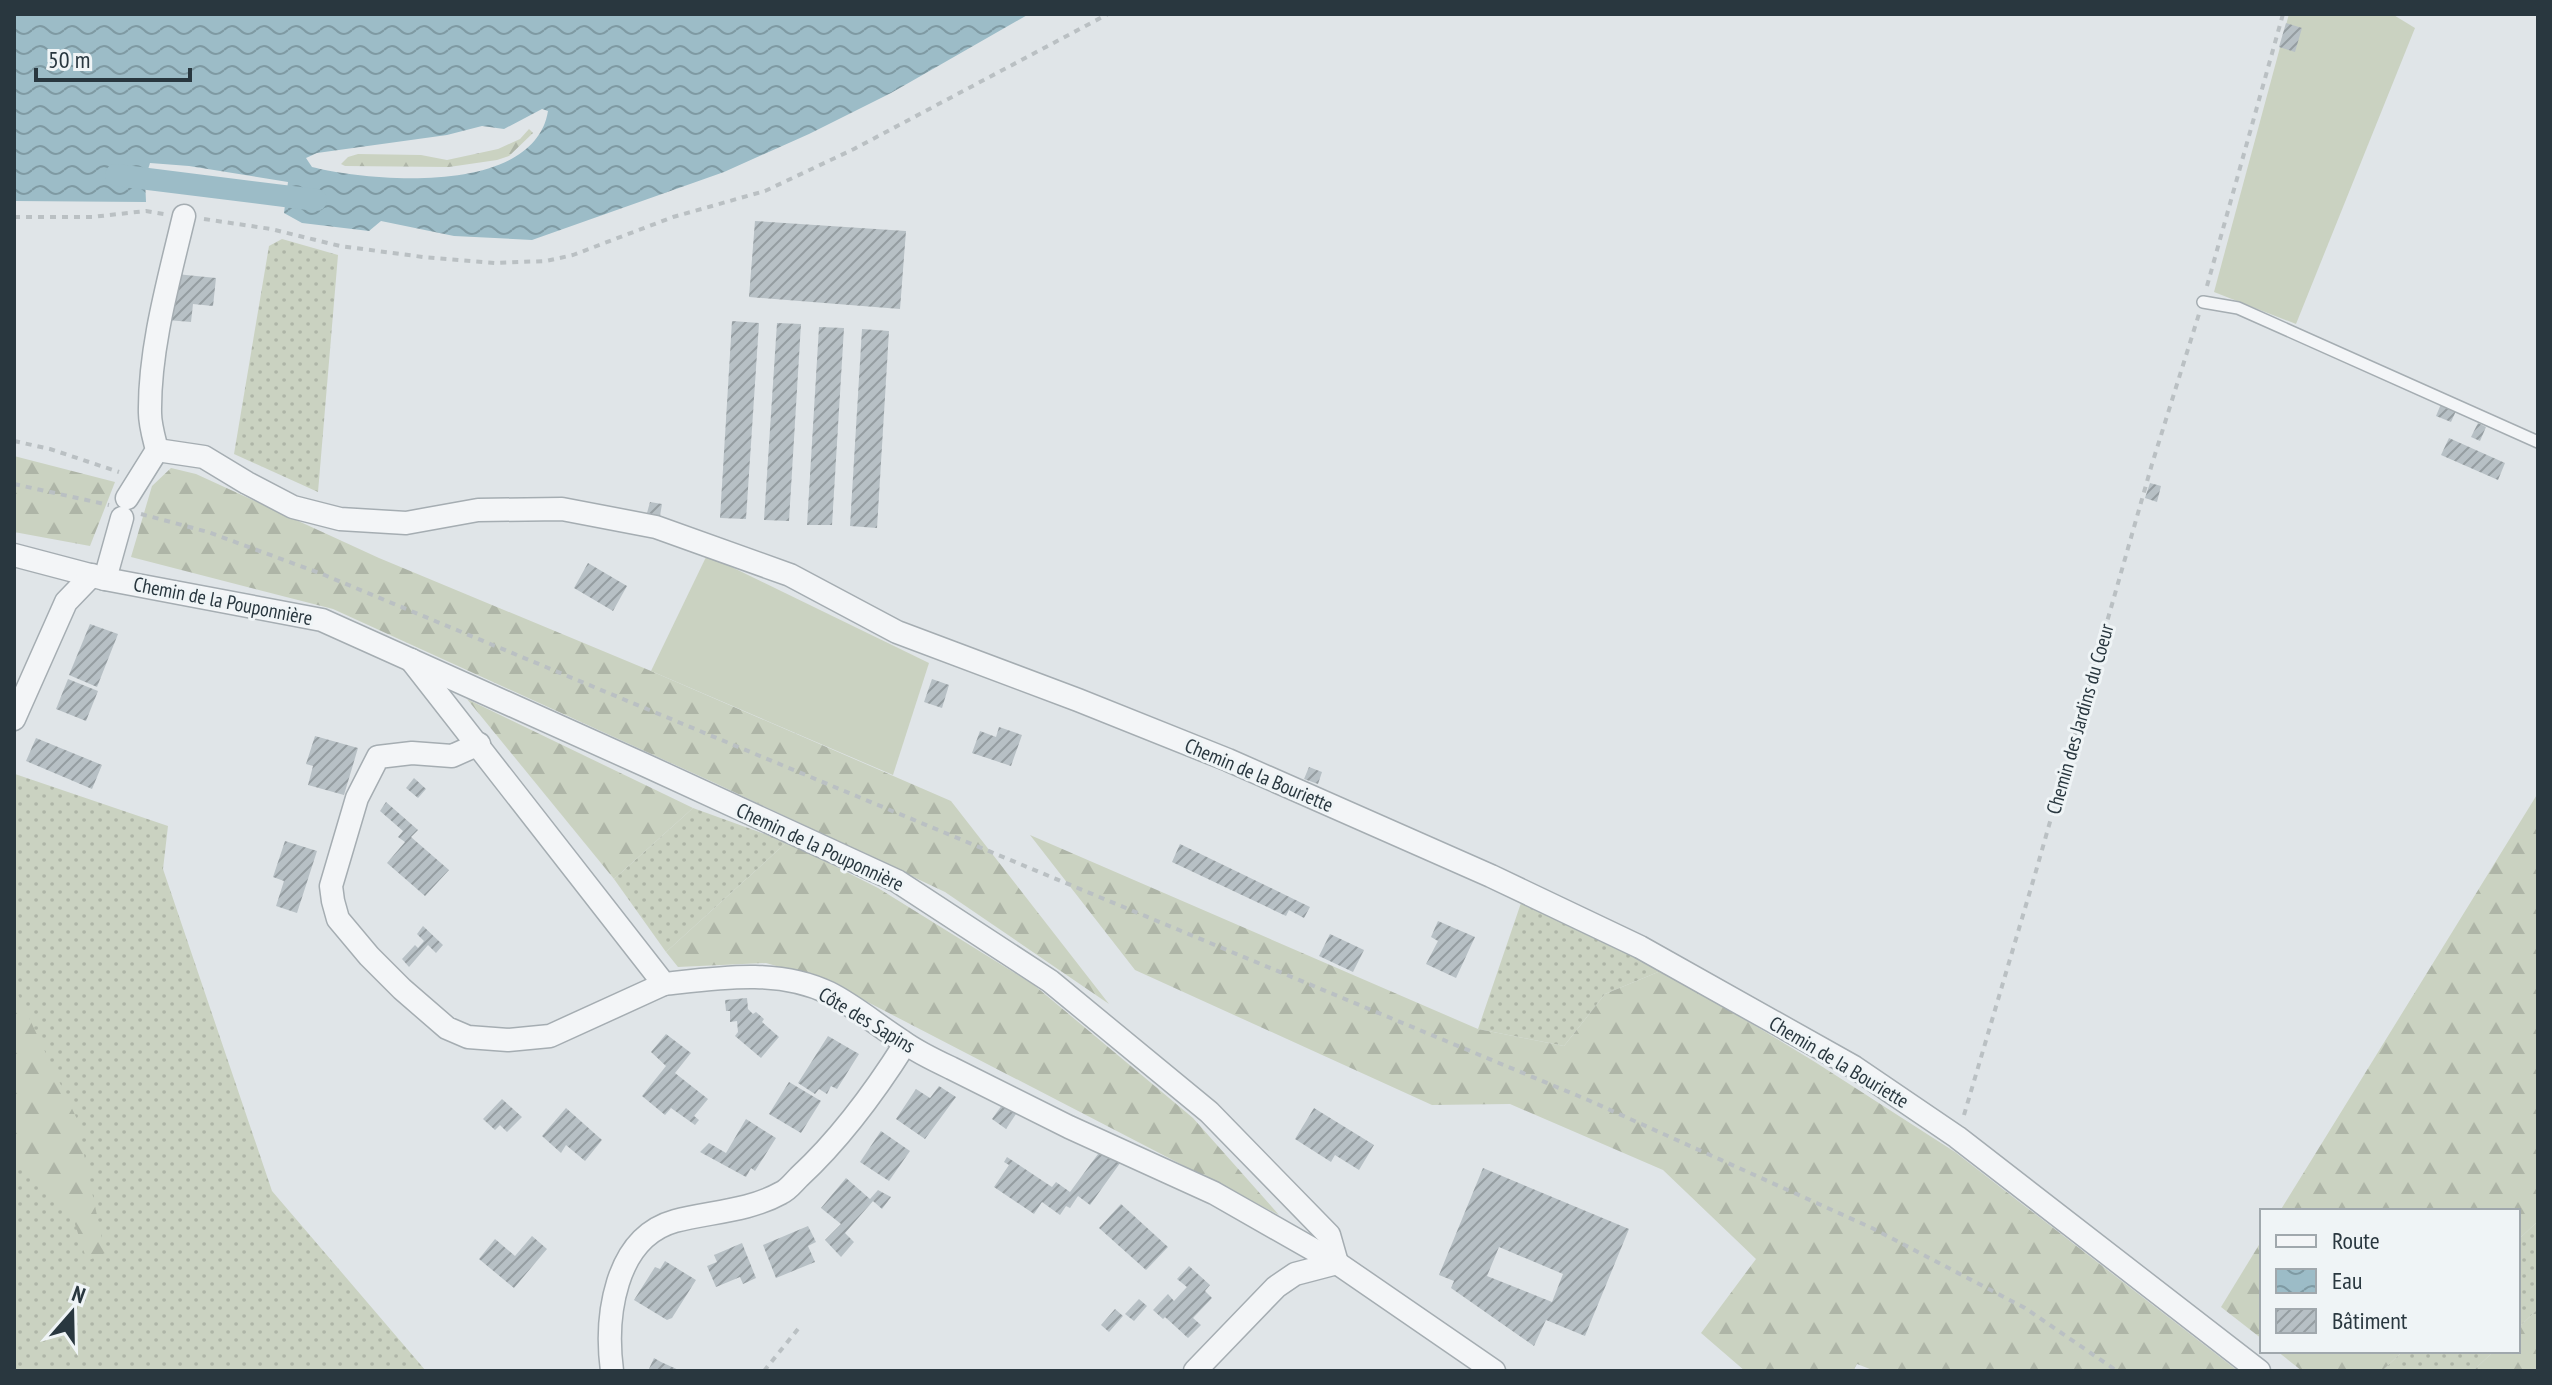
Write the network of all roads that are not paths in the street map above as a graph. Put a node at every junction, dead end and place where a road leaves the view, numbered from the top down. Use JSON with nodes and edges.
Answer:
{"nodes":[{"id":1,"x":184,"y":216,"type":"road end"},
{"id":2,"x":2203,"y":302,"type":"road end"},
{"id":3,"x":2538,"y":442,"type":"edge"},
{"id":4,"x":157,"y":450,"type":"junction"},
{"id":5,"x":14,"y":555,"type":"edge"},
{"id":6,"x":99,"y":577,"type":"junction"},
{"id":7,"x":411,"y":659,"type":"junction"},
{"id":8,"x":14,"y":719,"type":"edge"},
{"id":9,"x":479,"y":744,"type":"junction"},
{"id":10,"x":664,"y":984,"type":"junction"},
{"id":11,"x":905,"y":1044,"type":"junction"},
{"id":12,"x":1337,"y":1263,"type":"junction"},
{"id":13,"x":612,"y":1371,"type":"edge"},
{"id":14,"x":1195,"y":1371,"type":"edge"},
{"id":15,"x":1494,"y":1371,"type":"edge"},
{"id":16,"x":2259,"y":1371,"type":"edge"}],
"edges":[{"from":1,"to":4,"type":"street"},
{"from":2,"to":3,"type":"lane"},
{"from":4,"to":6,"type":"street"},
{"from":4,"to":16,"type":"street","name":"Chemin de la Bouriette"},
{"from":5,"to":6,"type":"street","name":"Chemin de la Pouponnière"},
{"from":6,"to":7,"type":"street","name":"Chemin de la Pouponnière"},
{"from":6,"to":8,"type":"street"},
{"from":7,"to":9,"type":"street"},
{"from":7,"to":12,"type":"street","name":"Chemin de la Pouponnière"},
{"from":9,"to":10,"type":"street"},
{"from":9,"to":10,"type":"street","name":"Côte des Sapins"},
{"from":10,"to":11,"type":"street","name":"Côte des Sapins"},
{"from":11,"to":12,"type":"street","name":"Côte des Sapins"},
{"from":11,"to":13,"type":"street"},
{"from":12,"to":14,"type":"street"},
{"from":12,"to":15,"type":"street"}]}
